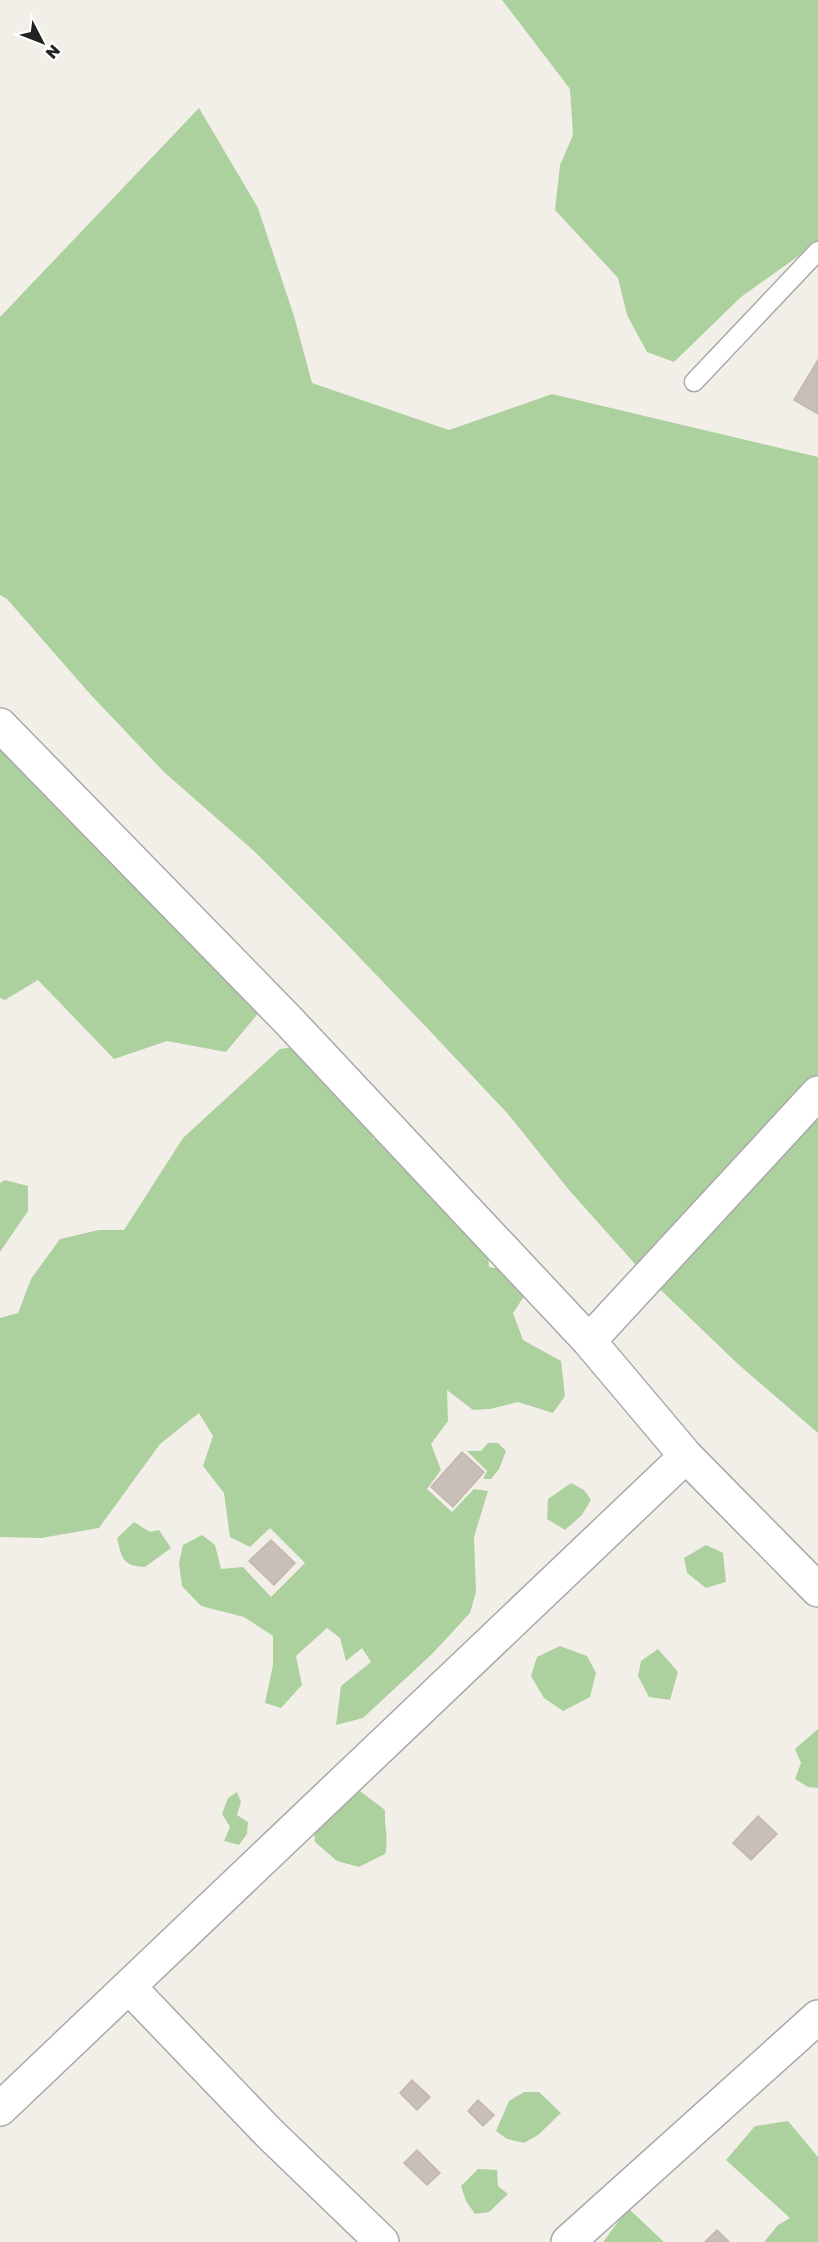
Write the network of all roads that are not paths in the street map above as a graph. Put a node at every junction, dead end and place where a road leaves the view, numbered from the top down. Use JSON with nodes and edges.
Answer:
{"nodes":[{"id":1,"x":818,"y":251,"type":"edge"},
{"id":2,"x":694,"y":382,"type":"dead end"},
{"id":3,"x":0,"y":725,"type":"edge"},
{"id":4,"x":818,"y":1093,"type":"edge"},
{"id":5,"x":589,"y":1341,"type":"junction"},
{"id":6,"x":686,"y":1456,"type":"junction"},
{"id":7,"x":818,"y":1590,"type":"edge"},
{"id":8,"x":129,"y":1988,"type":"junction"},
{"id":9,"x":818,"y":2017,"type":"edge"},
{"id":10,"x":0,"y":2109,"type":"edge"},
{"id":11,"x":382,"y":2242,"type":"edge"},
{"id":12,"x":568,"y":2242,"type":"edge"}],
"edges":[{"from":1,"to":2,"type":"lane"},
{"from":3,"to":5,"type":"street"},
{"from":4,"to":5,"type":"street"},
{"from":5,"to":6,"type":"street"},
{"from":6,"to":7,"type":"street"},
{"from":6,"to":8,"type":"street"},
{"from":8,"to":10,"type":"street"},
{"from":8,"to":11,"type":"street"},
{"from":9,"to":12,"type":"street"}]}
